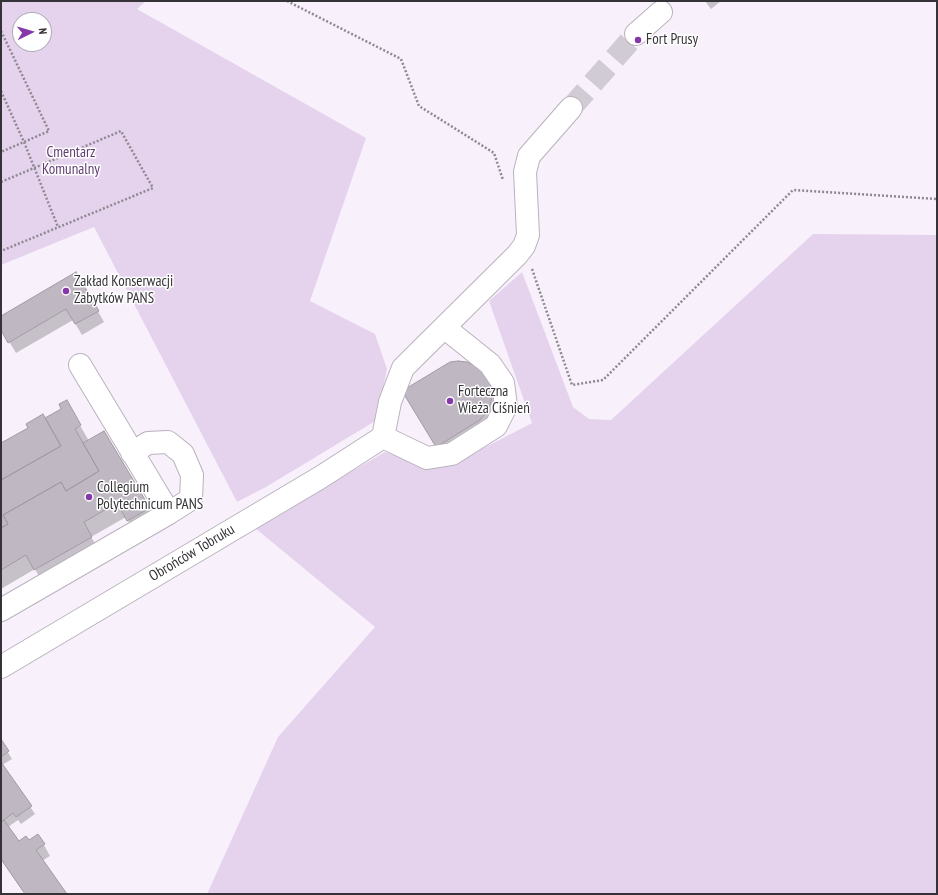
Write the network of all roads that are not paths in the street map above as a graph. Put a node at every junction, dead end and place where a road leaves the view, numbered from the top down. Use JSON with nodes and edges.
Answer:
{"nodes":[{"id":1,"x":661,"y":12,"type":"dead end"},
{"id":2,"x":636,"y":34,"type":"tunnel mouth"},
{"id":3,"x":571,"y":108,"type":"tunnel mouth"},
{"id":4,"x":445,"y":328,"type":"junction"},
{"id":5,"x":80,"y":365,"type":"dead end"},
{"id":6,"x":383,"y":437,"type":"junction"},
{"id":7,"x":132,"y":453,"type":"junction"},
{"id":8,"x":169,"y":513,"type":"junction"},
{"id":9,"x":1,"y":610,"type":"edge"},
{"id":10,"x":1,"y":668,"type":"edge"}],
"edges":[{"from":1,"to":2,"type":"street"},
{"from":3,"to":4,"type":"street"},
{"from":4,"to":6,"type":"street"},
{"from":4,"to":6,"type":"street"},
{"from":5,"to":7,"type":"street"},
{"from":6,"to":10,"type":"street","name":"Obrońców Tobruku"},
{"from":7,"to":8,"type":"street"},
{"from":7,"to":8,"type":"street"},
{"from":8,"to":9,"type":"street"}]}
